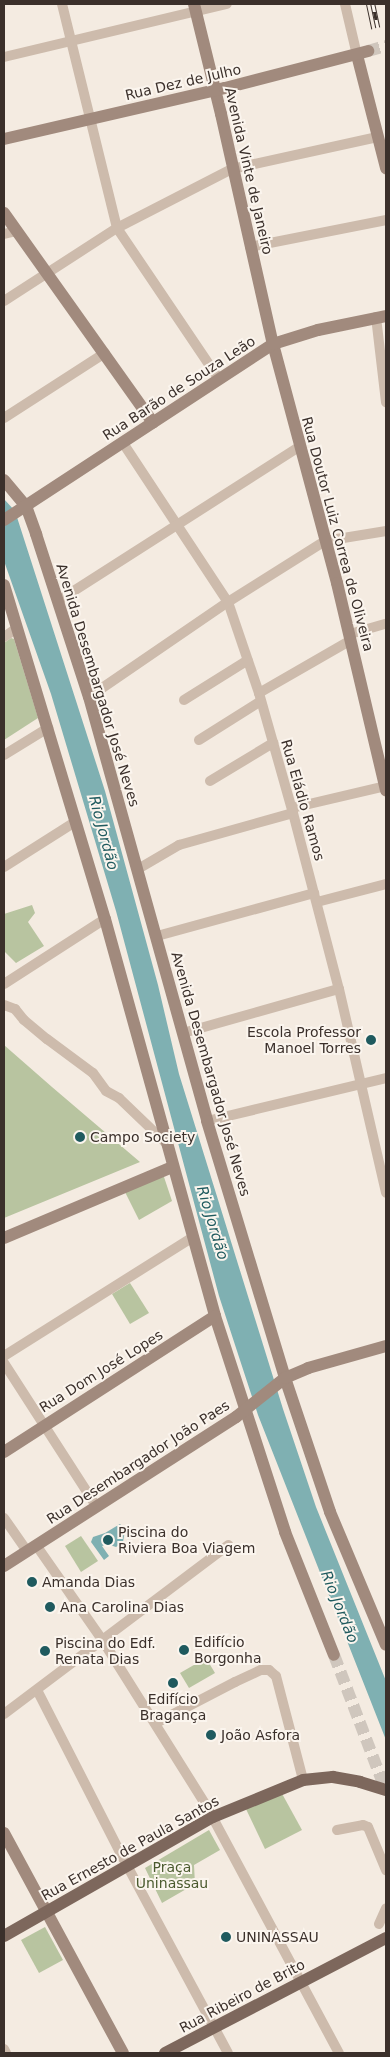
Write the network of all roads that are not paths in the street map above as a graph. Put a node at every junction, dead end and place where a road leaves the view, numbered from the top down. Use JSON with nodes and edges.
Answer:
{"nodes":[{"id":1,"x":62,"y":4,"type":"edge"},
{"id":2,"x":227,"y":4,"type":"edge"},
{"id":3,"x":345,"y":4,"type":"edge"},
{"id":4,"x":195,"y":8,"type":"edge"},
{"id":5,"x":71,"y":41,"type":"junction"},
{"id":6,"x":363,"y":53,"type":"junction"},
{"id":7,"x":4,"y":57,"type":"edge"},
{"id":8,"x":215,"y":90,"type":"junction"},
{"id":9,"x":90,"y":119,"type":"junction"},
{"id":10,"x":378,"y":137,"type":"junction"},
{"id":11,"x":4,"y":138,"type":"edge"},
{"id":12,"x":386,"y":168,"type":"edge"},
{"id":13,"x":232,"y":169,"type":"junction"},
{"id":14,"x":4,"y":213,"type":"edge"},
{"id":15,"x":386,"y":220,"type":"edge"},
{"id":16,"x":117,"y":228,"type":"junction"},
{"id":17,"x":10,"y":233,"type":"edge"},
{"id":18,"x":250,"y":247,"type":"junction"},
{"id":19,"x":46,"y":272,"type":"junction"},
{"id":20,"x":4,"y":301,"type":"edge"},
{"id":21,"x":381,"y":316,"type":"edge"},
{"id":22,"x":273,"y":344,"type":"junction"},
{"id":23,"x":105,"y":353,"type":"junction"},
{"id":24,"x":219,"y":380,"type":"junction"},
{"id":25,"x":386,"y":402,"type":"edge"},
{"id":26,"x":4,"y":418,"type":"edge"},
{"id":27,"x":153,"y":423,"type":"junction"},
{"id":28,"x":123,"y":443,"type":"junction"},
{"id":29,"x":300,"y":446,"type":"junction"},
{"id":30,"x":4,"y":480,"type":"edge"},
{"id":31,"x":22,"y":508,"type":"junction"},
{"id":32,"x":4,"y":520,"type":"edge"},
{"id":33,"x":176,"y":524,"type":"junction"},
{"id":34,"x":386,"y":531,"type":"edge"},
{"id":35,"x":325,"y":541,"type":"junction"},
{"id":36,"x":4,"y":585,"type":"edge"},
{"id":37,"x":58,"y":601,"type":"junction"},
{"id":38,"x":228,"y":602,"type":"junction"},
{"id":39,"x":386,"y":624,"type":"edge"},
{"id":40,"x":17,"y":628,"type":"junction"},
{"id":41,"x":4,"y":637,"type":"edge"},
{"id":42,"x":350,"y":637,"type":"junction"},
{"id":43,"x":248,"y":660,"type":"junction"},
{"id":44,"x":89,"y":697,"type":"junction"},
{"id":45,"x":260,"y":697,"type":"junction"},
{"id":46,"x":184,"y":700,"type":"dead end"},
{"id":47,"x":48,"y":728,"type":"junction"},
{"id":48,"x":199,"y":740,"type":"dead end"},
{"id":49,"x":273,"y":743,"type":"junction"},
{"id":50,"x":4,"y":755,"type":"edge"},
{"id":51,"x":210,"y":781,"type":"dead end"},
{"id":52,"x":386,"y":787,"type":"edge"},
{"id":53,"x":293,"y":810,"type":"junction"},
{"id":54,"x":75,"y":822,"type":"junction"},
{"id":55,"x":4,"y":867,"type":"edge"},
{"id":56,"x":138,"y":869,"type":"junction"},
{"id":57,"x":386,"y":884,"type":"edge"},
{"id":58,"x":316,"y":897,"type":"junction"},
{"id":59,"x":105,"y":919,"type":"junction"},
{"id":60,"x":157,"y":936,"type":"junction"},
{"id":61,"x":4,"y":984,"type":"edge"},
{"id":62,"x":338,"y":989,"type":"junction"},
{"id":63,"x":4,"y":1005,"type":"edge"},
{"id":64,"x":183,"y":1033,"type":"junction"},
{"id":65,"x":386,"y":1078,"type":"edge"},
{"id":66,"x":360,"y":1083,"type":"junction"},
{"id":67,"x":207,"y":1122,"type":"junction"},
{"id":68,"x":166,"y":1143,"type":"junction"},
{"id":69,"x":383,"y":1164,"type":"edge"},
{"id":70,"x":172,"y":1167,"type":"junction"},
{"id":71,"x":386,"y":1192,"type":"edge"},
{"id":72,"x":194,"y":1237,"type":"junction"},
{"id":73,"x":4,"y":1238,"type":"edge"},
{"id":74,"x":215,"y":1316,"type":"junction"},
{"id":75,"x":386,"y":1346,"type":"edge"},
{"id":76,"x":4,"y":1356,"type":"edge"},
{"id":77,"x":4,"y":1364,"type":"edge"},
{"id":78,"x":281,"y":1380,"type":"junction"},
{"id":79,"x":247,"y":1409,"type":"junction"},
{"id":80,"x":45,"y":1425,"type":"junction"},
{"id":81,"x":4,"y":1452,"type":"edge"},
{"id":82,"x":96,"y":1506,"type":"junction"},
{"id":83,"x":4,"y":1518,"type":"edge"},
{"id":84,"x":228,"y":1545,"type":"dead end"},
{"id":85,"x":31,"y":1548,"type":"junction"},
{"id":86,"x":4,"y":1566,"type":"edge"},
{"id":87,"x":104,"y":1641,"type":"junction"},
{"id":88,"x":386,"y":1644,"type":"edge"},
{"id":89,"x":334,"y":1655,"type":"tunnel mouth"},
{"id":90,"x":37,"y":1690,"type":"junction"},
{"id":91,"x":4,"y":1714,"type":"edge"},
{"id":92,"x":156,"y":1724,"type":"junction"},
{"id":93,"x":303,"y":1780,"type":"junction"},
{"id":94,"x":386,"y":1790,"type":"edge"},
{"id":95,"x":213,"y":1817,"type":"junction"},
{"id":96,"x":337,"y":1830,"type":"dead end"},
{"id":97,"x":4,"y":1834,"type":"edge"},
{"id":98,"x":127,"y":1866,"type":"junction"},
{"id":99,"x":386,"y":1870,"type":"edge"},
{"id":100,"x":386,"y":1908,"type":"edge"},
{"id":101,"x":47,"y":1912,"type":"junction"},
{"id":102,"x":379,"y":1924,"type":"dead end"},
{"id":103,"x":4,"y":1936,"type":"edge"},
{"id":104,"x":386,"y":1938,"type":"edge"},
{"id":105,"x":301,"y":1982,"type":"junction"},
{"id":106,"x":214,"y":2028,"type":"junction"},
{"id":107,"x":4,"y":2049,"type":"edge"},
{"id":108,"x":6,"y":2053,"type":"edge"},
{"id":109,"x":123,"y":2053,"type":"edge"},
{"id":110,"x":165,"y":2053,"type":"edge"},
{"id":111,"x":228,"y":2053,"type":"edge"},
{"id":112,"x":339,"y":2053,"type":"edge"}],
"edges":[{"from":1,"to":5,"type":"street"},
{"from":2,"to":4,"type":"street"},
{"from":3,"to":6,"type":"street"},
{"from":4,"to":5,"type":"street"},
{"from":4,"to":8,"type":"main road","name":"Avenida Vinte de Janeiro"},
{"from":5,"to":7,"type":"street"},
{"from":5,"to":9,"type":"street"},
{"from":6,"to":8,"type":"main road","name":"Rua Dez de Julho"},
{"from":6,"to":10,"type":"main road"},
{"from":8,"to":9,"type":"main road","name":"Rua Dez de Julho"},
{"from":8,"to":13,"type":"main road","name":"Avenida Vinte de Janeiro"},
{"from":9,"to":11,"type":"main road","name":"Rua Dez de Julho"},
{"from":9,"to":16,"type":"street"},
{"from":10,"to":12,"type":"main road"},
{"from":10,"to":13,"type":"street"},
{"from":13,"to":16,"type":"street"},
{"from":13,"to":18,"type":"main road","name":"Avenida Vinte de Janeiro"},
{"from":14,"to":17,"type":"main road"},
{"from":15,"to":18,"type":"street"},
{"from":16,"to":19,"type":"street"},
{"from":16,"to":24,"type":"street"},
{"from":17,"to":19,"type":"main road"},
{"from":18,"to":22,"type":"main road","name":"Avenida Vinte de Janeiro"},
{"from":19,"to":20,"type":"street"},
{"from":19,"to":23,"type":"main road"},
{"from":21,"to":22,"type":"main road","name":"Rua Barão de Souza Leão"},
{"from":21,"to":25,"type":"street"},
{"from":22,"to":24,"type":"main road","name":"Rua Barão de Souza Leão"},
{"from":22,"to":29,"type":"main road","name":"Rua Doutor Luiz Correa de Oliveira"},
{"from":23,"to":26,"type":"street"},
{"from":23,"to":27,"type":"main road"},
{"from":24,"to":27,"type":"main road","name":"Rua Barão de Souza Leão"},
{"from":27,"to":28,"type":"main road","name":"Rua Barão de Souza Leão"},
{"from":28,"to":31,"type":"main road","name":"Rua Barão de Souza Leão"},
{"from":28,"to":33,"type":"street","name":"Rua Eládio Ramos"},
{"from":29,"to":33,"type":"street"},
{"from":29,"to":35,"type":"main road","name":"Rua Doutor Luiz Correa de Oliveira"},
{"from":30,"to":31,"type":"main road"},
{"from":31,"to":32,"type":"main road","name":"Rua Barão de Souza Leão"},
{"from":31,"to":37,"type":"main road","name":"Avenida Desembargador José Neves"},
{"from":33,"to":37,"type":"street"},
{"from":33,"to":38,"type":"street","name":"Rua Eládio Ramos"},
{"from":34,"to":35,"type":"street"},
{"from":35,"to":38,"type":"street"},
{"from":35,"to":42,"type":"main road","name":"Rua Doutor Luiz Correa de Oliveira"},
{"from":36,"to":40,"type":"main road"},
{"from":37,"to":44,"type":"main road","name":"Avenida Desembargador José Neves"},
{"from":38,"to":43,"type":"street","name":"Rua Eládio Ramos"},
{"from":38,"to":44,"type":"street"},
{"from":39,"to":42,"type":"street"},
{"from":40,"to":41,"type":"street"},
{"from":40,"to":47,"type":"main road"},
{"from":42,"to":45,"type":"street"},
{"from":42,"to":52,"type":"main road","name":"Rua Doutor Luiz Correa de Oliveira"},
{"from":43,"to":45,"type":"street","name":"Rua Eládio Ramos"},
{"from":43,"to":46,"type":"street"},
{"from":44,"to":56,"type":"main road","name":"Avenida Desembargador José Neves"},
{"from":45,"to":48,"type":"street"},
{"from":45,"to":49,"type":"street","name":"Rua Eládio Ramos"},
{"from":47,"to":50,"type":"street"},
{"from":47,"to":54,"type":"main road"},
{"from":49,"to":51,"type":"street"},
{"from":49,"to":53,"type":"street","name":"Rua Eládio Ramos"},
{"from":52,"to":53,"type":"street"},
{"from":53,"to":56,"type":"street"},
{"from":53,"to":58,"type":"street","name":"Rua Eládio Ramos"},
{"from":54,"to":55,"type":"street"},
{"from":54,"to":59,"type":"main road"},
{"from":56,"to":60,"type":"main road","name":"Avenida Desembargador José Neves"},
{"from":57,"to":58,"type":"street"},
{"from":58,"to":60,"type":"street"},
{"from":58,"to":62,"type":"street","name":"Rua Eládio Ramos"},
{"from":59,"to":61,"type":"street"},
{"from":59,"to":68,"type":"main road"},
{"from":60,"to":64,"type":"main road","name":"Avenida Desembargador José Neves"},
{"from":62,"to":64,"type":"street"},
{"from":62,"to":66,"type":"street","name":"Rua Eládio Ramos"},
{"from":63,"to":68,"type":"street"},
{"from":64,"to":67,"type":"main road","name":"Avenida Desembargador José Neves"},
{"from":65,"to":66,"type":"street"},
{"from":66,"to":67,"type":"street"},
{"from":66,"to":69,"type":"street","name":"Rua Eládio Ramos"},
{"from":67,"to":78,"type":"main road","name":"Avenida Desembargador José Neves"},
{"from":68,"to":70,"type":"main road"},
{"from":69,"to":71,"type":"street","name":"Rua Eládio Ramos"},
{"from":70,"to":72,"type":"main road"},
{"from":70,"to":73,"type":"main road"},
{"from":72,"to":74,"type":"main road"},
{"from":72,"to":76,"type":"street"},
{"from":74,"to":79,"type":"main road"},
{"from":74,"to":80,"type":"main road","name":"Rua Dom José Lopes"},
{"from":75,"to":78,"type":"main road","name":"Rua Desembargador João Paes"},
{"from":77,"to":80,"type":"street"},
{"from":78,"to":79,"type":"main road","name":"Rua Desembargador João Paes"},
{"from":78,"to":88,"type":"main road","name":"Avenida Desembargador José Neves"},
{"from":79,"to":82,"type":"main road","name":"Rua Desembargador João Paes"},
{"from":79,"to":89,"type":"main road"},
{"from":80,"to":81,"type":"main road","name":"Rua Dom José Lopes"},
{"from":80,"to":82,"type":"street"},
{"from":82,"to":85,"type":"main road","name":"Rua Desembargador João Paes"},
{"from":83,"to":85,"type":"street"},
{"from":84,"to":87,"type":"street"},
{"from":85,"to":86,"type":"main road","name":"Rua Desembargador João Paes"},
{"from":85,"to":87,"type":"street"},
{"from":87,"to":90,"type":"street"},
{"from":87,"to":92,"type":"street"},
{"from":90,"to":91,"type":"street"},
{"from":90,"to":98,"type":"street"},
{"from":92,"to":93,"type":"street"},
{"from":92,"to":95,"type":"street"},
{"from":93,"to":94,"type":"main road","name":"Rua Ernesto de Paula Santos","bridge":true},
{"from":93,"to":95,"type":"main road","name":"Rua Ernesto de Paula Santos"},
{"from":95,"to":98,"type":"main road","name":"Rua Ernesto de Paula Santos"},
{"from":95,"to":105,"type":"street"},
{"from":96,"to":99,"type":"street"},
{"from":97,"to":101,"type":"main road"},
{"from":98,"to":101,"type":"main road","name":"Rua Ernesto de Paula Santos"},
{"from":98,"to":106,"type":"street"},
{"from":100,"to":102,"type":"street"},
{"from":101,"to":103,"type":"main road","name":"Rua Ernesto de Paula Santos"},
{"from":101,"to":109,"type":"main road"},
{"from":104,"to":105,"type":"main road","name":"Rua Ribeiro de Brito"},
{"from":105,"to":106,"type":"main road","name":"Rua Ribeiro de Brito"},
{"from":105,"to":112,"type":"street"},
{"from":106,"to":110,"type":"main road","name":"Rua Ribeiro de Brito"},
{"from":106,"to":111,"type":"street"},
{"from":107,"to":108,"type":"street"}]}
